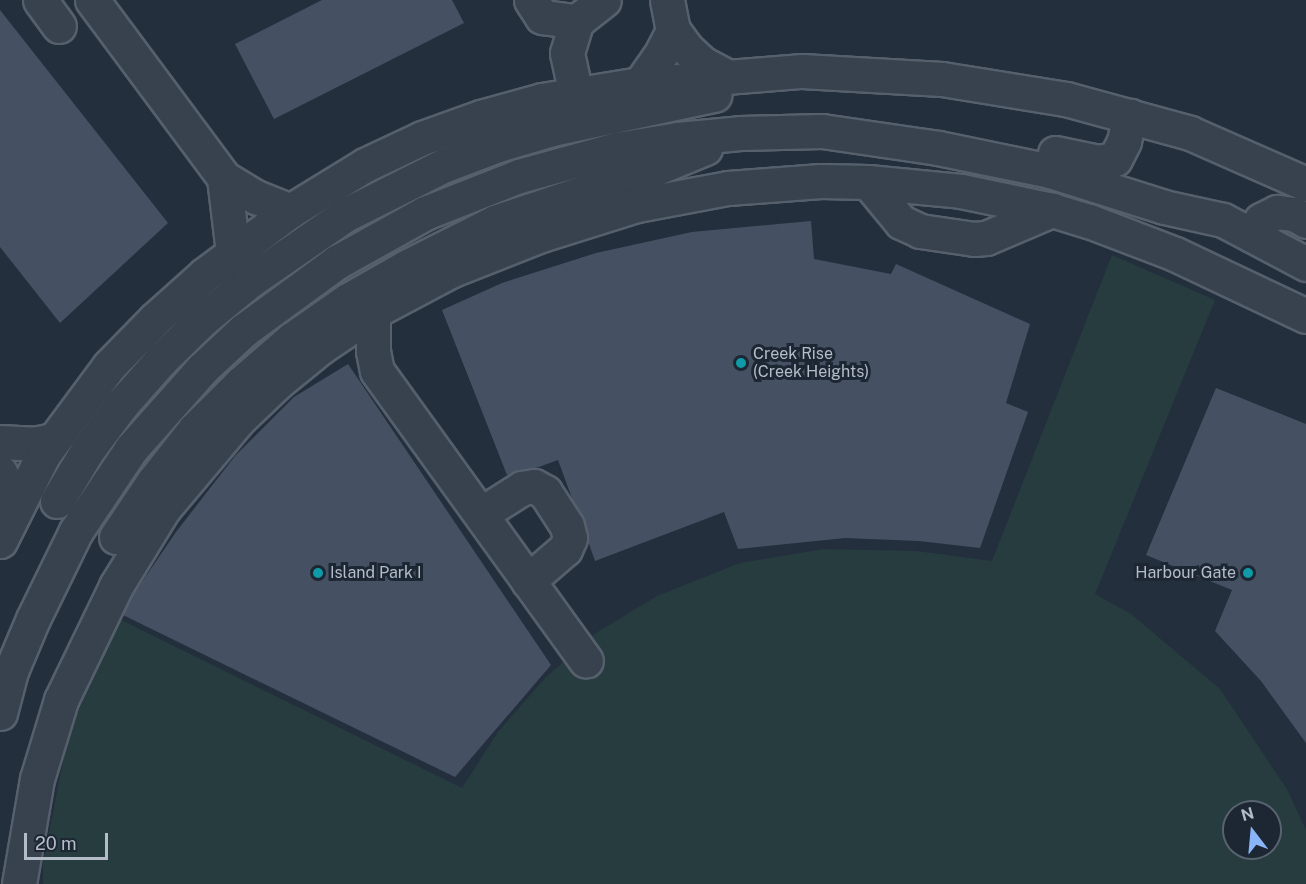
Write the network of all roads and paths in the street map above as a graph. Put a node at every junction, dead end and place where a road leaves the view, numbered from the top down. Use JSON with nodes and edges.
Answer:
{"nodes":[{"id":1,"x":40,"y":0,"type":"edge"},
{"id":2,"x":92,"y":0,"type":"edge"},
{"id":3,"x":531,"y":0,"type":"edge"},
{"id":4,"x":604,"y":0,"type":"edge"},
{"id":5,"x":670,"y":15,"type":"edge"},
{"id":6,"x":577,"y":21,"type":"junction"},
{"id":7,"x":59,"y":26,"type":"dead end"},
{"id":8,"x":802,"y":70,"type":"junction"},
{"id":9,"x":725,"y":75,"type":"junction"},
{"id":10,"x":639,"y":84,"type":"junction"},
{"id":11,"x":576,"y":94,"type":"junction"},
{"id":12,"x":1130,"y":116,"type":"junction"},
{"id":13,"x":740,"y":134,"type":"junction"},
{"id":14,"x":877,"y":140,"type":"junction"},
{"id":15,"x":224,"y":178,"type":"junction"},
{"id":16,"x":868,"y":182,"type":"junction"},
{"id":17,"x":1306,"y":184,"type":"edge"},
{"id":18,"x":1052,"y":210,"type":"junction"},
{"id":19,"x":290,"y":211,"type":"junction"},
{"id":20,"x":1306,"y":221,"type":"edge"},
{"id":21,"x":1252,"y":235,"type":"junction"},
{"id":22,"x":233,"y":252,"type":"junction"},
{"id":23,"x":1306,"y":264,"type":"edge"},
{"id":24,"x":373,"y":312,"type":"junction"},
{"id":25,"x":1306,"y":316,"type":"edge"},
{"id":26,"x":321,"y":347,"type":"junction"},
{"id":27,"x":377,"y":371,"type":"junction"},
{"id":28,"x":53,"y":440,"type":"junction"},
{"id":29,"x":0,"y":442,"type":"edge"},
{"id":30,"x":0,"y":472,"type":"edge"},
{"id":31,"x":57,"y":501,"type":"dead end"},
{"id":32,"x":16,"y":505,"type":"junction"},
{"id":33,"x":481,"y":514,"type":"junction"},
{"id":34,"x":116,"y":537,"type":"dead end"},
{"id":35,"x":0,"y":541,"type":"edge"},
{"id":36,"x":528,"y":581,"type":"junction"},
{"id":37,"x":586,"y":661,"type":"dead end"},
{"id":38,"x":0,"y":713,"type":"edge"},
{"id":39,"x":19,"y":884,"type":"edge"}],
"edges":[{"from":1,"to":7,"type":"street"},
{"from":2,"to":15,"type":"street"},
{"from":3,"to":6,"type":"street"},
{"from":4,"to":6,"type":"street"},
{"from":5,"to":9,"type":"street"},
{"from":5,"to":10,"type":"street"},
{"from":6,"to":11,"type":"street"},
{"from":8,"to":9,"type":"street"},
{"from":8,"to":12,"type":"street"},
{"from":8,"to":31,"type":"street"},
{"from":9,"to":10,"type":"street"},
{"from":10,"to":11,"type":"street"},
{"from":11,"to":19,"type":"street"},
{"from":12,"to":14,"type":"street"},
{"from":12,"to":17,"type":"street"},
{"from":13,"to":14,"type":"street"},
{"from":13,"to":34,"type":"street"},
{"from":13,"to":38,"type":"street"},
{"from":14,"to":21,"type":"street"},
{"from":15,"to":19,"type":"street"},
{"from":15,"to":22,"type":"street"},
{"from":16,"to":18,"type":"street"},
{"from":16,"to":18,"type":"street"},
{"from":16,"to":24,"type":"street"},
{"from":18,"to":25,"type":"street"},
{"from":19,"to":22,"type":"street"},
{"from":20,"to":21,"type":"street"},
{"from":21,"to":23,"type":"street"},
{"from":22,"to":28,"type":"street"},
{"from":24,"to":26,"type":"street"},
{"from":24,"to":27,"type":"street"},
{"from":26,"to":27,"type":"street"},
{"from":26,"to":39,"type":"street"},
{"from":27,"to":33,"type":"street"},
{"from":28,"to":29,"type":"street"},
{"from":28,"to":32,"type":"street"},
{"from":30,"to":32,"type":"street"},
{"from":32,"to":35,"type":"street"},
{"from":33,"to":36,"type":"street"},
{"from":33,"to":36,"type":"street"},
{"from":36,"to":37,"type":"street"}]}
